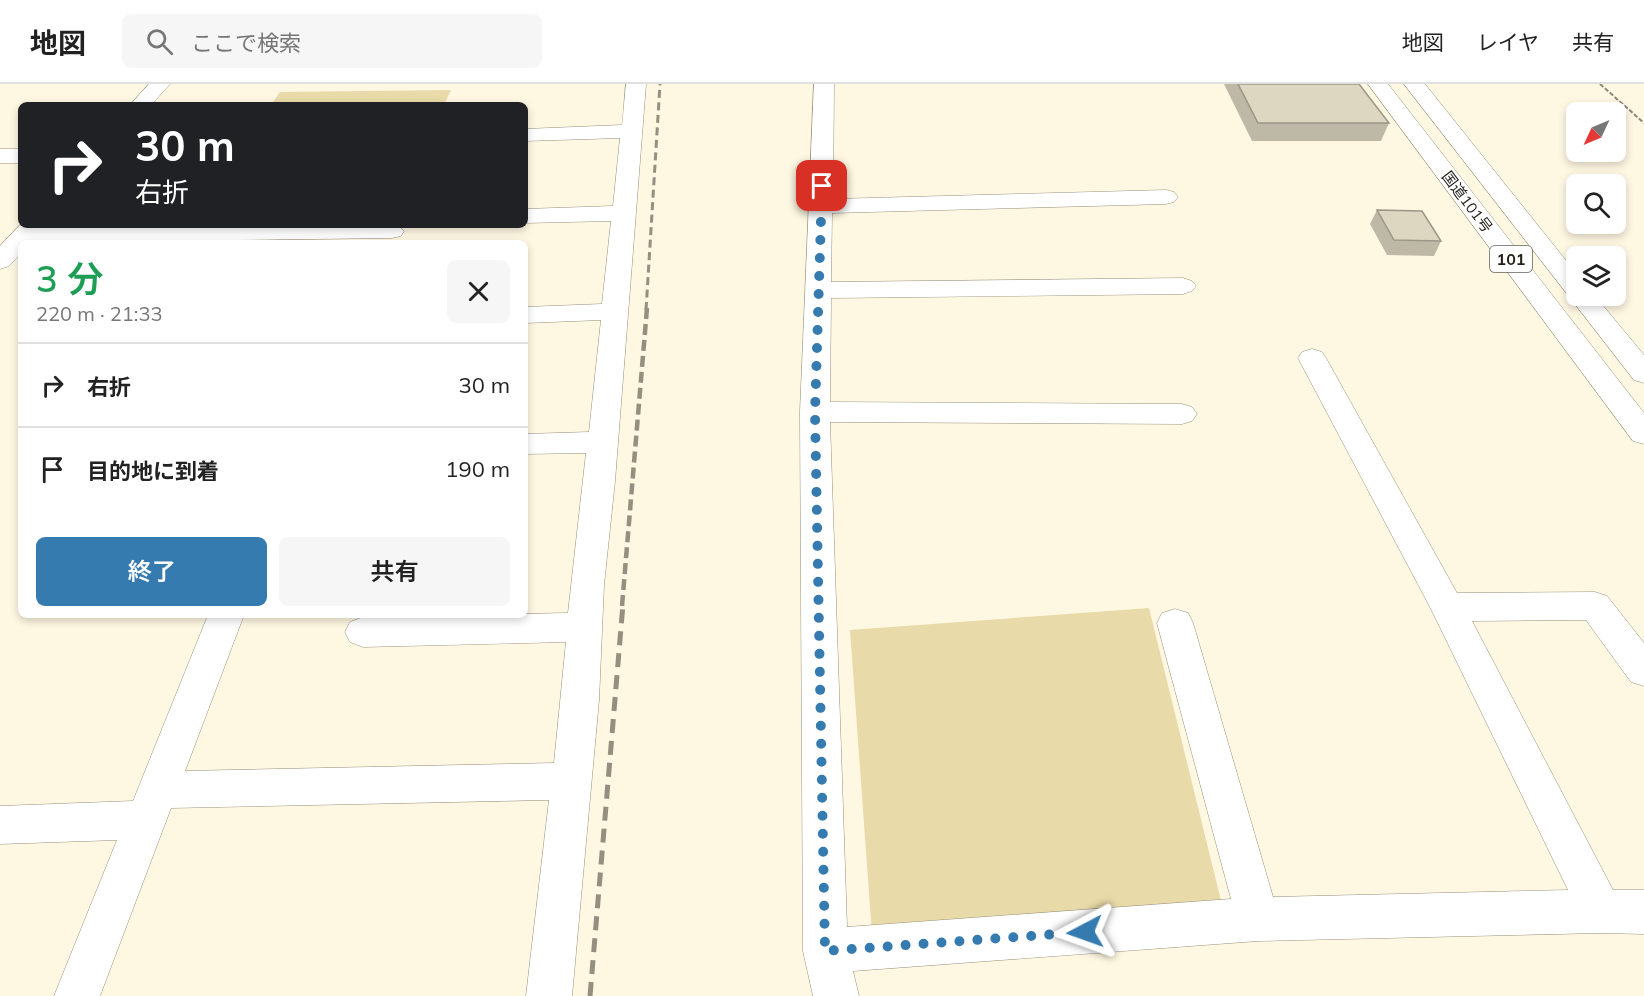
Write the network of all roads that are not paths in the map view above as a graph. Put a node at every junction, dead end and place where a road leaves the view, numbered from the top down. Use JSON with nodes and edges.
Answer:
{"nodes":[{"id":1,"x":160,"y":84,"type":"edge"},
{"id":2,"x":636,"y":84,"type":"edge"},
{"id":3,"x":824,"y":84,"type":"edge"},
{"id":4,"x":1378,"y":84,"type":"edge"},
{"id":5,"x":1414,"y":84,"type":"edge"},
{"id":6,"x":143,"y":102,"type":"edge"},
{"id":7,"x":632,"y":131,"type":"junction"},
{"id":8,"x":528,"y":135,"type":"edge"},
{"id":9,"x":0,"y":156,"type":"edge"},
{"id":10,"x":18,"y":156,"type":"edge"},
{"id":11,"x":1166,"y":197,"type":"dead end"},
{"id":12,"x":822,"y":206,"type":"junction"},
{"id":13,"x":624,"y":213,"type":"junction"},
{"id":14,"x":528,"y":216,"type":"edge"},
{"id":15,"x":28,"y":231,"type":"edge"},
{"id":16,"x":392,"y":231,"type":"dead end"},
{"id":17,"x":18,"y":242,"type":"edge"},
{"id":18,"x":0,"y":261,"type":"edge"},
{"id":19,"x":1566,"y":276,"type":"edge"},
{"id":20,"x":1183,"y":286,"type":"dead end"},
{"id":21,"x":819,"y":290,"type":"junction"},
{"id":22,"x":1590,"y":306,"type":"edge"},
{"id":23,"x":615,"y":310,"type":"junction"},
{"id":24,"x":528,"y":315,"type":"edge"},
{"id":25,"x":1311,"y":358,"type":"dead end"},
{"id":26,"x":1644,"y":374,"type":"edge"},
{"id":27,"x":815,"y":412,"type":"junction"},
{"id":28,"x":1182,"y":414,"type":"dead end"},
{"id":29,"x":1644,"y":434,"type":"edge"},
{"id":30,"x":602,"y":442,"type":"junction"},
{"id":31,"x":528,"y":444,"type":"edge"},
{"id":32,"x":1447,"y":607,"type":"junction"},
{"id":33,"x":225,"y":618,"type":"edge"},
{"id":34,"x":1175,"y":623,"type":"dead end"},
{"id":35,"x":584,"y":627,"type":"junction"},
{"id":36,"x":363,"y":632,"type":"dead end"},
{"id":37,"x":1644,"y":671,"type":"edge"},
{"id":38,"x":571,"y":781,"type":"junction"},
{"id":39,"x":152,"y":805,"type":"junction"},
{"id":40,"x":0,"y":825,"type":"edge"},
{"id":41,"x":1601,"y":911,"type":"junction"},
{"id":42,"x":1644,"y":912,"type":"edge"},
{"id":43,"x":1258,"y":919,"type":"junction"},
{"id":44,"x":825,"y":951,"type":"junction"},
{"id":45,"x":77,"y":996,"type":"edge"},
{"id":46,"x":549,"y":996,"type":"edge"},
{"id":47,"x":836,"y":996,"type":"edge"}],
"edges":[{"from":1,"to":6,"type":"main road"},
{"from":2,"to":7,"type":"main road"},
{"from":3,"to":12,"type":"main road"},
{"from":4,"to":29,"type":"main road","name":"国道101号","number":"101"},
{"from":5,"to":19,"type":"main road","name":"国道101号","number":"101"},
{"from":7,"to":8,"type":"main road"},
{"from":7,"to":13,"type":"main road"},
{"from":9,"to":10,"type":"main road"},
{"from":11,"to":12,"type":"main road"},
{"from":12,"to":21,"type":"main road"},
{"from":13,"to":14,"type":"main road"},
{"from":13,"to":23,"type":"main road"},
{"from":15,"to":16,"type":"main road"},
{"from":17,"to":18,"type":"main road"},
{"from":20,"to":21,"type":"main road"},
{"from":21,"to":27,"type":"main road"},
{"from":22,"to":26,"type":"main road"},
{"from":23,"to":24,"type":"main road"},
{"from":23,"to":30,"type":"main road"},
{"from":25,"to":32,"type":"main road"},
{"from":27,"to":28,"type":"main road"},
{"from":27,"to":44,"type":"main road"},
{"from":30,"to":31,"type":"main road"},
{"from":30,"to":35,"type":"main road"},
{"from":32,"to":37,"type":"main road"},
{"from":32,"to":41,"type":"main road"},
{"from":33,"to":39,"type":"main road"},
{"from":34,"to":43,"type":"main road"},
{"from":35,"to":36,"type":"main road"},
{"from":35,"to":38,"type":"main road"},
{"from":38,"to":39,"type":"main road"},
{"from":38,"to":46,"type":"main road"},
{"from":39,"to":40,"type":"main road"},
{"from":39,"to":45,"type":"main road"},
{"from":41,"to":42,"type":"main road"},
{"from":41,"to":43,"type":"main road"},
{"from":43,"to":44,"type":"main road"},
{"from":44,"to":47,"type":"main road"}]}
